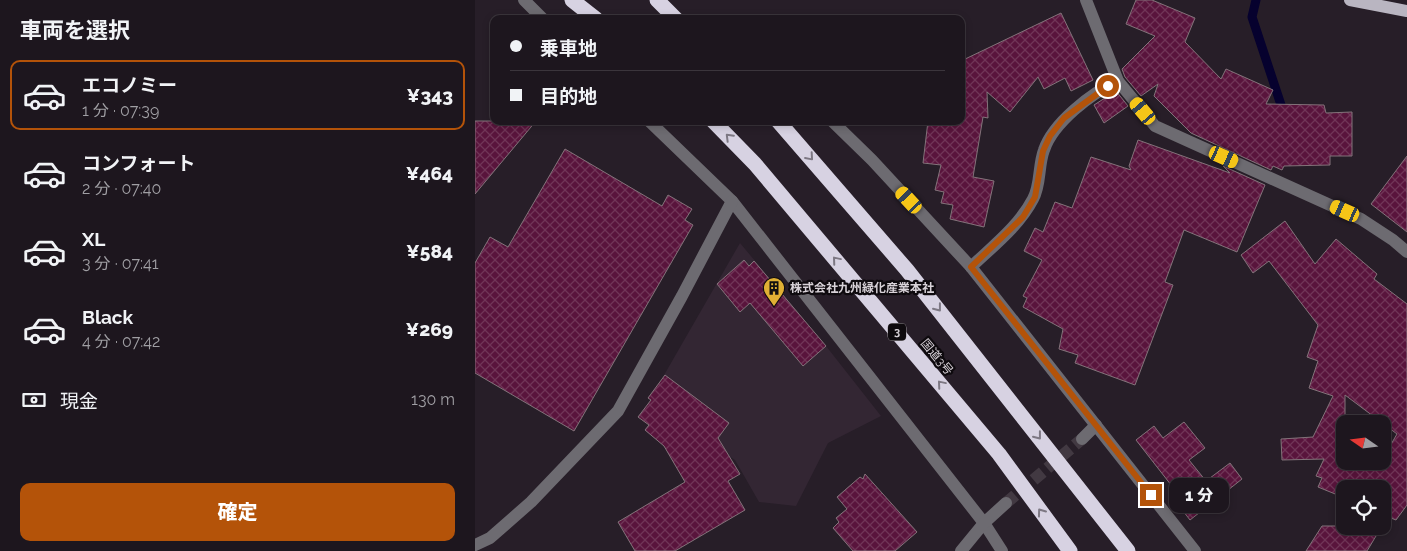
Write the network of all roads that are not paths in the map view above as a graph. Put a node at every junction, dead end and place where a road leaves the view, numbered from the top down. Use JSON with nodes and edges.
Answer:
{"nodes":[{"id":1,"x":524,"y":0,"type":"edge"},
{"id":2,"x":572,"y":0,"type":"edge"},
{"id":3,"x":657,"y":0,"type":"edge"},
{"id":4,"x":1086,"y":0,"type":"edge"},
{"id":5,"x":1350,"y":0,"type":"edge"},
{"id":6,"x":1407,"y":10,"type":"edge"},
{"id":7,"x":539,"y":15,"type":"edge"},
{"id":8,"x":591,"y":15,"type":"edge"},
{"id":9,"x":672,"y":15,"type":"edge"},
{"id":10,"x":1118,"y":81,"type":"junction"},
{"id":11,"x":653,"y":125,"type":"edge"},
{"id":12,"x":717,"y":125,"type":"edge"},
{"id":13,"x":781,"y":125,"type":"edge"},
{"id":14,"x":836,"y":125,"type":"edge"},
{"id":15,"x":732,"y":201,"type":"junction"},
{"id":16,"x":1407,"y":252,"type":"edge"},
{"id":17,"x":971,"y":267,"type":"junction"},
{"id":18,"x":1096,"y":425,"type":"junction"},
{"id":19,"x":1082,"y":439,"type":"tunnel mouth"},
{"id":20,"x":1006,"y":503,"type":"tunnel mouth"},
{"id":21,"x":984,"y":523,"type":"junction"},
{"id":22,"x":475,"y":545,"type":"edge"},
{"id":23,"x":961,"y":551,"type":"edge"},
{"id":24,"x":1002,"y":551,"type":"edge"},
{"id":25,"x":1070,"y":551,"type":"edge"},
{"id":26,"x":1129,"y":551,"type":"edge"},
{"id":27,"x":1195,"y":551,"type":"edge"}],
"edges":[{"from":1,"to":7,"type":"street"},
{"from":2,"to":8,"type":"highway"},
{"from":3,"to":9,"type":"highway"},
{"from":4,"to":10,"type":"street"},
{"from":5,"to":6,"type":"main road"},
{"from":10,"to":16,"type":"street"},
{"from":10,"to":17,"type":"street"},
{"from":11,"to":15,"type":"street"},
{"from":25,"to":12,"type":"highway","name":"国道3号","number":"3","one_way":true},
{"from":13,"to":26,"type":"highway","one_way":true},
{"from":14,"to":17,"type":"street"},
{"from":15,"to":21,"type":"street"},
{"from":15,"to":22,"type":"street"},
{"from":17,"to":18,"type":"street"},
{"from":18,"to":19,"type":"street"},
{"from":18,"to":27,"type":"street"},
{"from":20,"to":21,"type":"street"},
{"from":21,"to":23,"type":"street"},
{"from":21,"to":24,"type":"street"}]}
